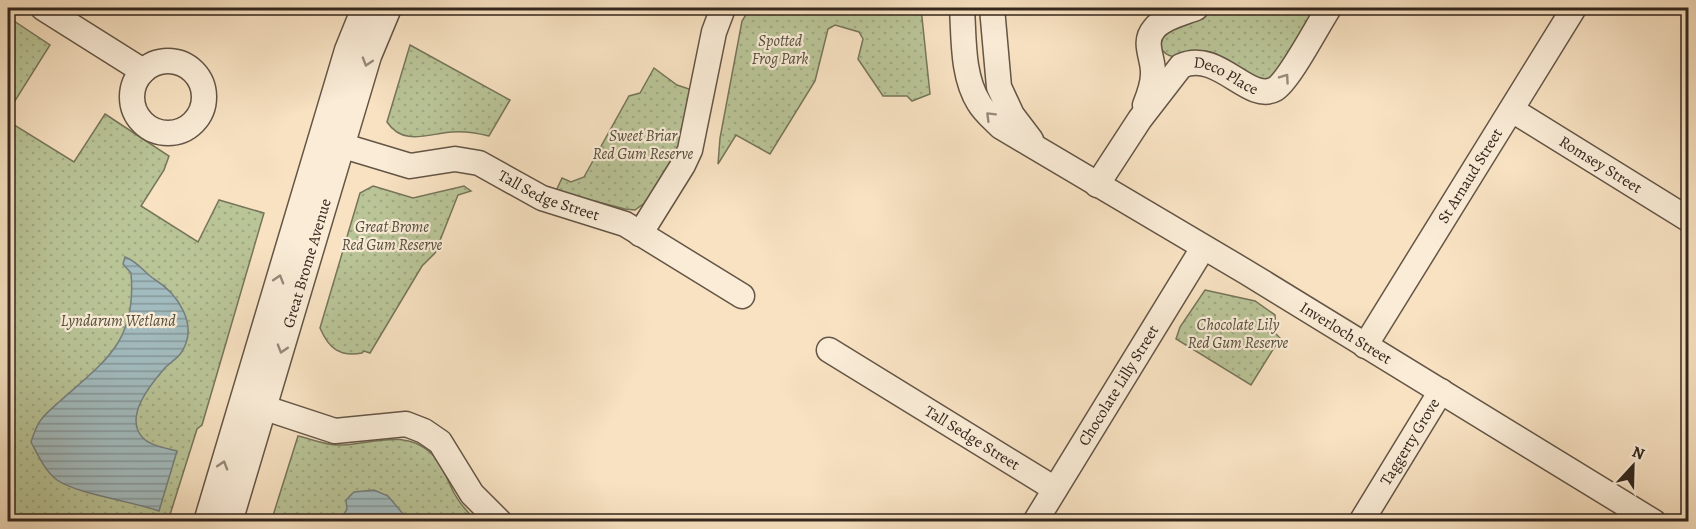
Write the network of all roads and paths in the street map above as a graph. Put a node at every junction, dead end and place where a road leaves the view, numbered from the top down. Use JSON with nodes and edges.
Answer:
{"nodes":[{"id":1,"x":43,"y":8,"type":"edge"},
{"id":2,"x":364,"y":8,"type":"edge"},
{"id":3,"x":389,"y":8,"type":"edge"},
{"id":4,"x":723,"y":8,"type":"edge"},
{"id":5,"x":962,"y":8,"type":"edge"},
{"id":6,"x":992,"y":8,"type":"edge"},
{"id":7,"x":1196,"y":8,"type":"edge"},
{"id":8,"x":1329,"y":8,"type":"edge"},
{"id":9,"x":1574,"y":8,"type":"edge"},
{"id":10,"x":1148,"y":39,"type":"junction"},
{"id":11,"x":1185,"y":64,"type":"junction"},
{"id":12,"x":143,"y":71,"type":"dead end"},
{"id":13,"x":1512,"y":110,"type":"junction"},
{"id":14,"x":1140,"y":119,"type":"junction"},
{"id":15,"x":331,"y":142,"type":"junction"},
{"id":16,"x":1037,"y":149,"type":"junction"},
{"id":17,"x":1097,"y":185,"type":"junction"},
{"id":18,"x":1689,"y":219,"type":"edge"},
{"id":19,"x":640,"y":234,"type":"junction"},
{"id":20,"x":1203,"y":248,"type":"junction"},
{"id":21,"x":742,"y":296,"type":"dead end"},
{"id":22,"x":1365,"y":346,"type":"junction"},
{"id":23,"x":829,"y":350,"type":"dead end"},
{"id":24,"x":1441,"y":391,"type":"junction"},
{"id":25,"x":254,"y":405,"type":"junction"},
{"id":26,"x":1055,"y":489,"type":"junction"},
{"id":27,"x":206,"y":522,"type":"edge"},
{"id":28,"x":231,"y":522,"type":"edge"},
{"id":29,"x":500,"y":522,"type":"edge"},
{"id":30,"x":1035,"y":522,"type":"edge"},
{"id":31,"x":1360,"y":522,"type":"edge"},
{"id":32,"x":1653,"y":522,"type":"edge"}],
"edges":[{"from":1,"to":12,"type":"street"},
{"from":2,"to":15,"type":"street","name":"Great Brome Avenue"},
{"from":3,"to":15,"type":"street","name":"Great Brome Avenue","one_way":true},
{"from":4,"to":19,"type":"street"},
{"from":16,"to":5,"type":"street","name":"Inverloch Street","one_way":true},
{"from":6,"to":16,"type":"street","name":"Inverloch Street"},
{"from":7,"to":10,"type":"street"},
{"from":11,"to":8,"type":"street","name":"Deco Place","one_way":true},
{"from":9,"to":13,"type":"street","name":"St Arnaud Street"},
{"from":10,"to":11,"type":"street","name":"Deco Place"},
{"from":10,"to":14,"type":"street","name":"Deco Place"},
{"from":11,"to":14,"type":"street","name":"Deco Place"},
{"from":13,"to":18,"type":"street","name":"Romsey Street"},
{"from":13,"to":22,"type":"street","name":"St Arnaud Street"},
{"from":14,"to":17,"type":"street","name":"Deco Place"},
{"from":15,"to":19,"type":"street","name":"Tall Sedge Street"},
{"from":15,"to":25,"type":"street","name":"Great Brome Avenue"},
{"from":16,"to":17,"type":"street","name":"Inverloch Street"},
{"from":17,"to":20,"type":"street","name":"Inverloch Street"},
{"from":19,"to":21,"type":"street","name":"Tall Sedge Street"},
{"from":20,"to":22,"type":"street","name":"Inverloch Street"},
{"from":20,"to":26,"type":"street","name":"Chocolate Lilly Street"},
{"from":22,"to":24,"type":"street","name":"Inverloch Street"},
{"from":23,"to":26,"type":"street","name":"Tall Sedge Street"},
{"from":24,"to":31,"type":"street","name":"Taggerty Grove"},
{"from":24,"to":32,"type":"street","name":"Inverloch Street"},
{"from":27,"to":25,"type":"street","name":"Great Brome Avenue","one_way":true},
{"from":25,"to":28,"type":"street","name":"Great Brome Avenue"},
{"from":25,"to":29,"type":"street"},
{"from":26,"to":30,"type":"street","name":"Chocolate Lilly Street"}]}
